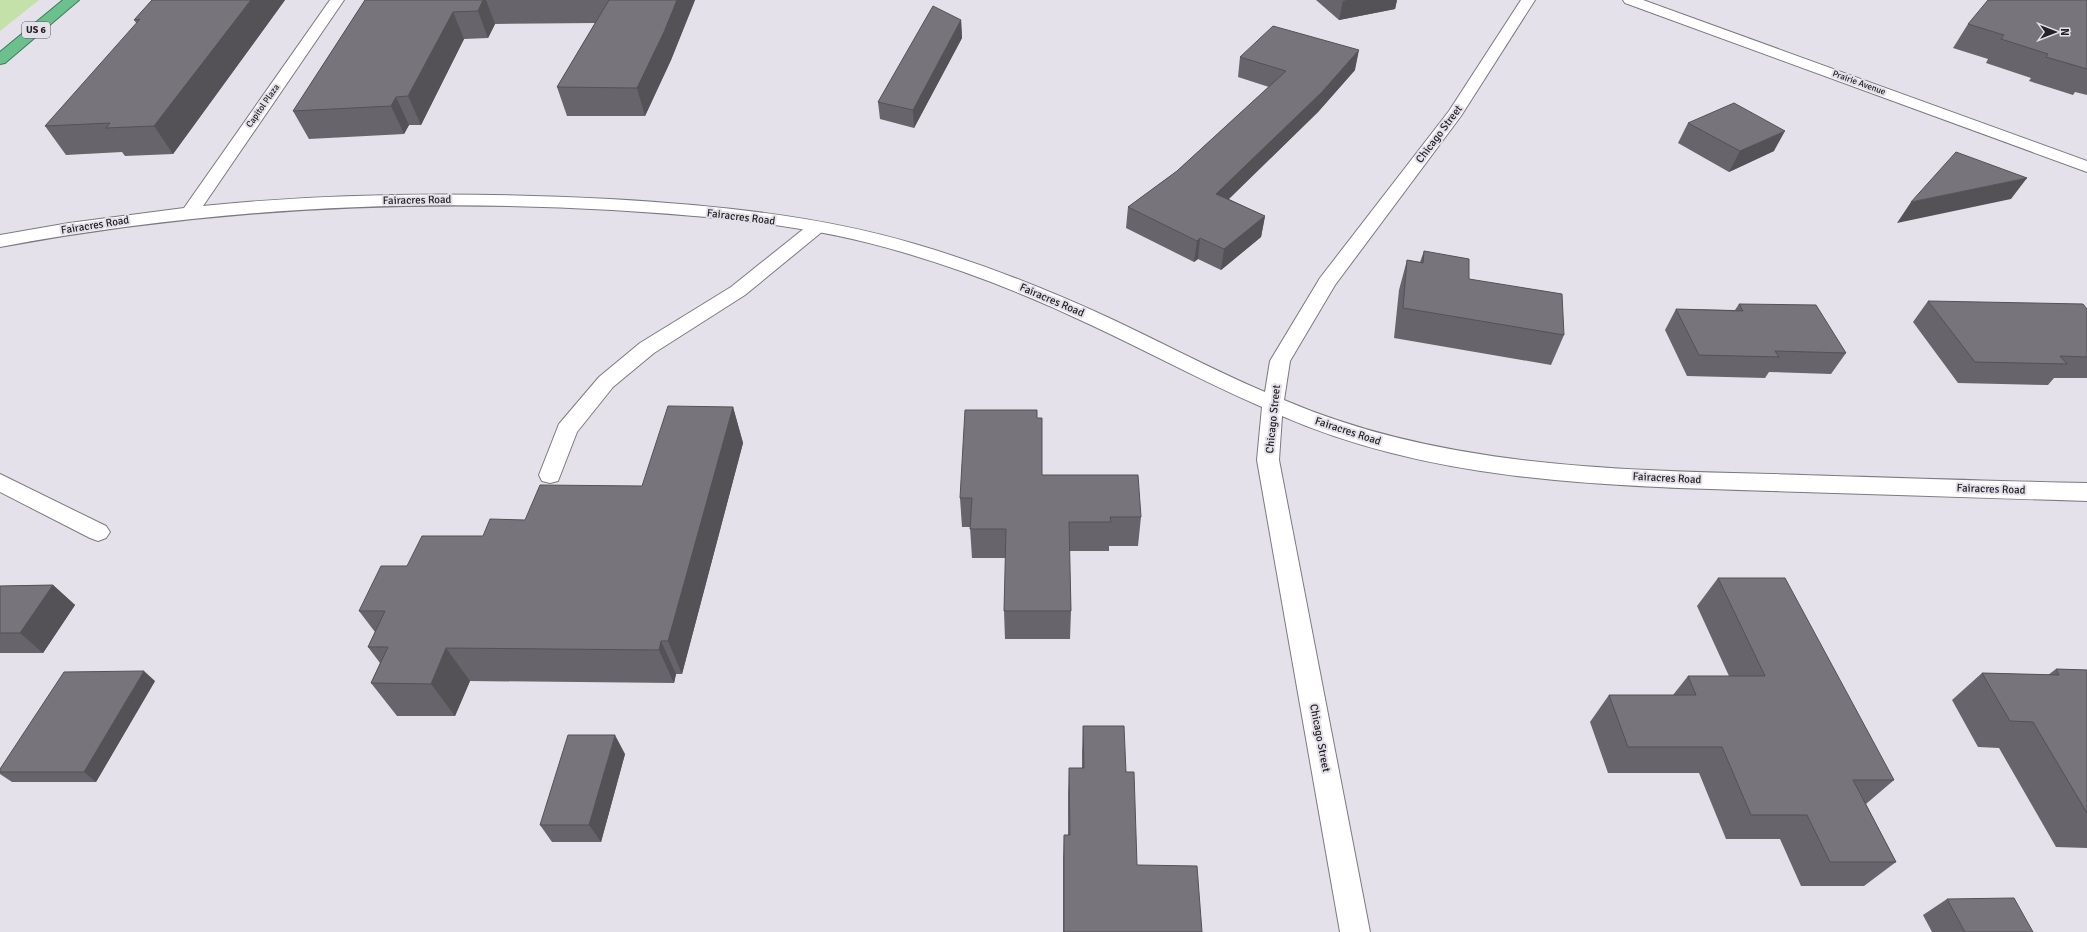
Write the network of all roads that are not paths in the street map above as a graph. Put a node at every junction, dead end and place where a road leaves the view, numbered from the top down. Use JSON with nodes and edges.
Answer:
{"nodes":[{"id":1,"x":72,"y":0,"type":"edge"},
{"id":2,"x":337,"y":0,"type":"edge"},
{"id":3,"x":1528,"y":0,"type":"edge"},
{"id":4,"x":1630,"y":0,"type":"edge"},
{"id":5,"x":0,"y":60,"type":"edge"},
{"id":6,"x":2087,"y":167,"type":"edge"},
{"id":7,"x":190,"y":212,"type":"junction"},
{"id":8,"x":817,"y":227,"type":"junction"},
{"id":9,"x":0,"y":241,"type":"edge"},
{"id":10,"x":1273,"y":403,"type":"junction"},
{"id":11,"x":550,"y":475,"type":"dead end"},
{"id":12,"x":0,"y":482,"type":"edge"},
{"id":13,"x":2087,"y":492,"type":"edge"},
{"id":14,"x":98,"y":532,"type":"dead end"},
{"id":15,"x":1355,"y":932,"type":"edge"}],
"edges":[{"from":1,"to":5,"type":"highway","number":"US 6"},
{"from":2,"to":7,"type":"street","name":"Capitol Plaza"},
{"from":3,"to":10,"type":"street","name":"Chicago Street"},
{"from":4,"to":6,"type":"street","name":"Prairie Avenue"},
{"from":7,"to":8,"type":"street","name":"Fairacres Road"},
{"from":7,"to":9,"type":"street","name":"Fairacres Road"},
{"from":8,"to":10,"type":"street","name":"Fairacres Road"},
{"from":8,"to":11,"type":"street"},
{"from":10,"to":13,"type":"street","name":"Fairacres Road"},
{"from":10,"to":15,"type":"street","name":"Chicago Street"},
{"from":12,"to":14,"type":"street"}]}
